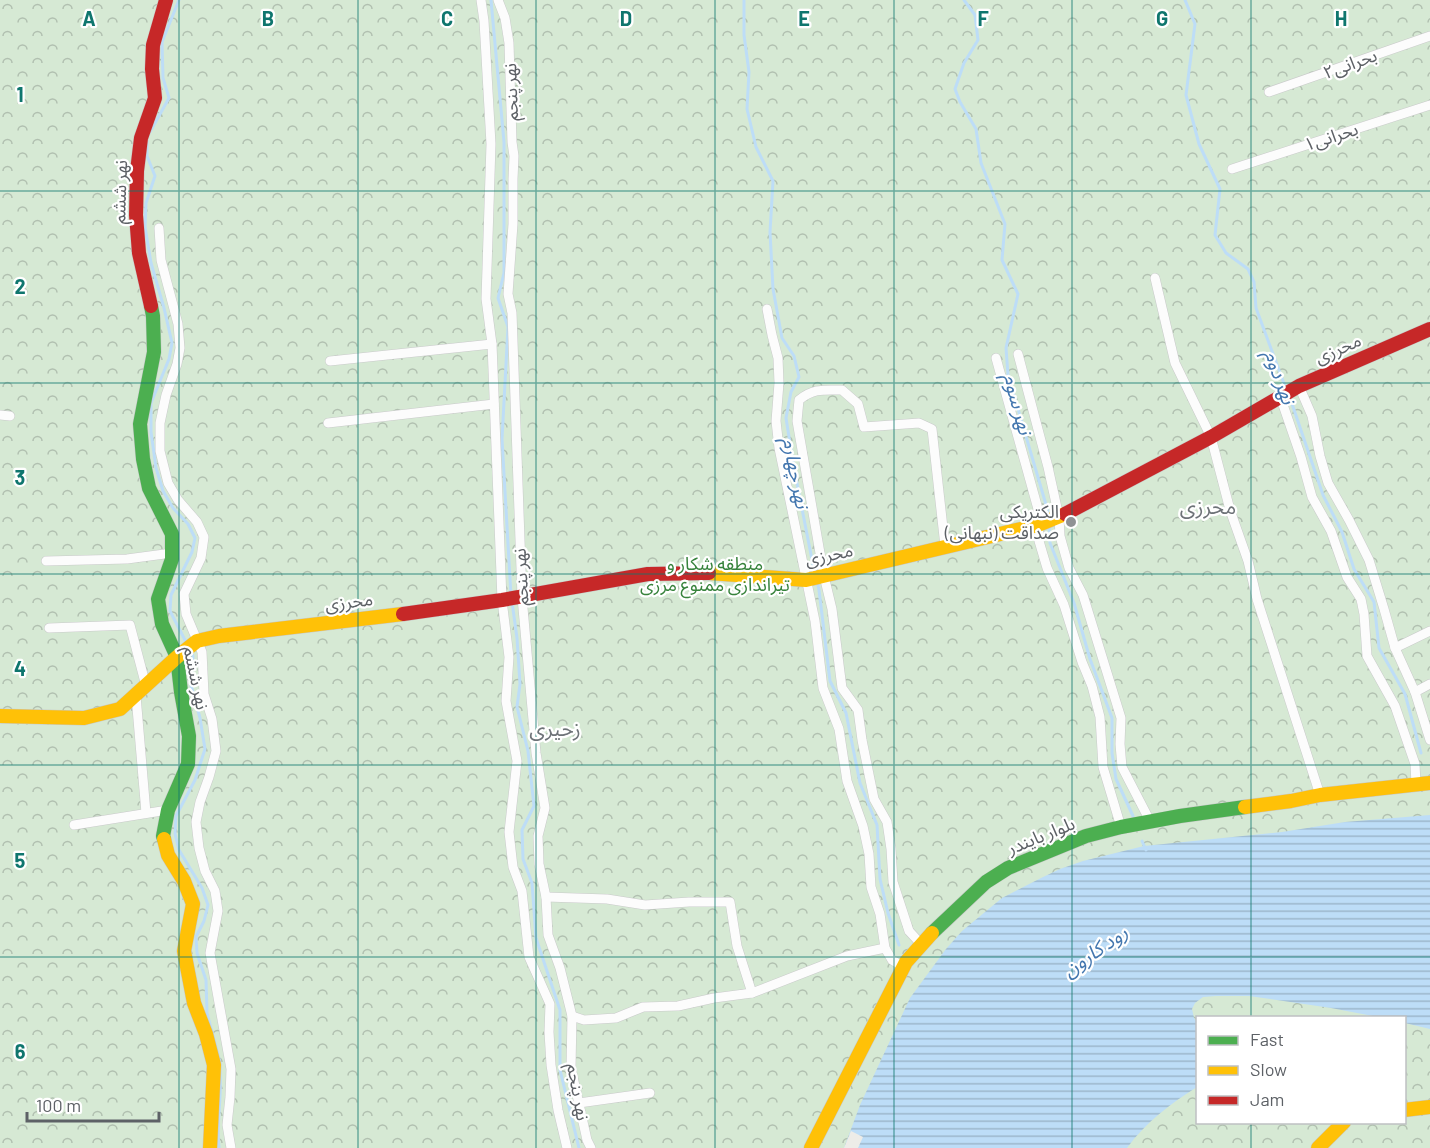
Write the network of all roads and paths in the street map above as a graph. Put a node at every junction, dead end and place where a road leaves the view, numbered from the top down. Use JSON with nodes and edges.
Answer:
{"nodes":[{"id":1,"x":166,"y":0,"type":"edge"},
{"id":2,"x":481,"y":0,"type":"edge"},
{"id":3,"x":498,"y":0,"type":"edge"},
{"id":4,"x":1430,"y":36,"type":"edge"},
{"id":5,"x":1269,"y":92,"type":"dead end"},
{"id":6,"x":1430,"y":105,"type":"edge"},
{"id":7,"x":1232,"y":169,"type":"dead end"},
{"id":8,"x":159,"y":228,"type":"dead end"},
{"id":9,"x":1155,"y":278,"type":"dead end"},
{"id":10,"x":767,"y":309,"type":"dead end"},
{"id":11,"x":1430,"y":329,"type":"edge"},
{"id":12,"x":492,"y":344,"type":"junction"},
{"id":13,"x":1018,"y":354,"type":"dead end"},
{"id":14,"x":996,"y":358,"type":"dead end"},
{"id":15,"x":330,"y":360,"type":"dead end"},
{"id":16,"x":1289,"y":391,"type":"junction"},
{"id":17,"x":494,"y":404,"type":"junction"},
{"id":18,"x":0,"y":415,"type":"edge"},
{"id":19,"x":10,"y":416,"type":"dead end"},
{"id":20,"x":328,"y":423,"type":"dead end"},
{"id":21,"x":1211,"y":437,"type":"junction"},
{"id":22,"x":1048,"y":521,"type":"junction"},
{"id":23,"x":945,"y":546,"type":"junction"},
{"id":24,"x":172,"y":553,"type":"junction"},
{"id":25,"x":46,"y":561,"type":"dead end"},
{"id":26,"x":816,"y":578,"type":"junction"},
{"id":27,"x":511,"y":599,"type":"junction"},
{"id":28,"x":49,"y":628,"type":"dead end"},
{"id":29,"x":1430,"y":631,"type":"edge"},
{"id":30,"x":1395,"y":648,"type":"junction"},
{"id":31,"x":187,"y":649,"type":"junction"},
{"id":32,"x":1430,"y":684,"type":"edge"},
{"id":33,"x":141,"y":691,"type":"junction"},
{"id":34,"x":1414,"y":692,"type":"junction"},
{"id":35,"x":0,"y":716,"type":"edge"},
{"id":36,"x":1430,"y":740,"type":"edge"},
{"id":37,"x":1423,"y":783,"type":"edge"},
{"id":38,"x":1320,"y":795,"type":"junction"},
{"id":39,"x":168,"y":810,"type":"junction"},
{"id":40,"x":146,"y":813,"type":"junction"},
{"id":41,"x":1150,"y":821,"type":"junction"},
{"id":42,"x":74,"y":825,"type":"dead end"},
{"id":43,"x":1121,"y":827,"type":"junction"},
{"id":44,"x":546,"y":897,"type":"junction"},
{"id":45,"x":921,"y":944,"type":"junction"},
{"id":46,"x":885,"y":948,"type":"junction"},
{"id":47,"x":904,"y":967,"type":"junction"},
{"id":48,"x":752,"y":993,"type":"junction"},
{"id":49,"x":572,"y":1016,"type":"junction"},
{"id":50,"x":650,"y":1093,"type":"dead end"},
{"id":51,"x":579,"y":1103,"type":"junction"},
{"id":52,"x":1430,"y":1107,"type":"edge"},
{"id":53,"x":1406,"y":1110,"type":"edge"},
{"id":54,"x":1342,"y":1124,"type":"edge"},
{"id":55,"x":210,"y":1148,"type":"edge"},
{"id":56,"x":231,"y":1148,"type":"edge"},
{"id":57,"x":567,"y":1148,"type":"edge"},
{"id":58,"x":591,"y":1148,"type":"edge"},
{"id":59,"x":812,"y":1148,"type":"edge"},
{"id":60,"x":1318,"y":1148,"type":"edge"}],
"edges":[{"from":1,"to":24,"type":"street","name":"نهر ششم"},
{"from":2,"to":12,"type":"street","name":"نهر پنجم"},
{"from":3,"to":27,"type":"street","name":"نهر پنجم"},
{"from":4,"to":5,"type":"street","name":"بحرانی۲"},
{"from":6,"to":7,"type":"street","name":"بحرانی۱"},
{"from":8,"to":31,"type":"street"},
{"from":9,"to":21,"type":"street"},
{"from":10,"to":26,"type":"street"},
{"from":11,"to":16,"type":"street","name":"محرزی"},
{"from":12,"to":15,"type":"street"},
{"from":12,"to":17,"type":"street","name":"نهر پنجم"},
{"from":13,"to":22,"type":"street"},
{"from":14,"to":22,"type":"street"},
{"from":16,"to":21,"type":"street","name":"محرزی"},
{"from":16,"to":30,"type":"street"},
{"from":16,"to":37,"type":"street"},
{"from":17,"to":20,"type":"street"},
{"from":17,"to":27,"type":"street","name":"نهر پنجم"},
{"from":18,"to":19,"type":"street"},
{"from":21,"to":22,"type":"street","name":"محرزی"},
{"from":21,"to":38,"type":"street"},
{"from":22,"to":23,"type":"street","name":"محرزی"},
{"from":22,"to":41,"type":"street"},
{"from":22,"to":43,"type":"street"},
{"from":23,"to":26,"type":"street","name":"محرزی"},
{"from":23,"to":26,"type":"street"},
{"from":24,"to":25,"type":"street"},
{"from":24,"to":31,"type":"street","name":"نهر ششم"},
{"from":26,"to":27,"type":"street","name":"محرزی"},
{"from":26,"to":45,"type":"street"},
{"from":26,"to":46,"type":"street"},
{"from":27,"to":31,"type":"street","name":"محرزی"},
{"from":27,"to":44,"type":"street","name":"نهر پنجم"},
{"from":27,"to":57,"type":"street","name":"نهر پنجم"},
{"from":28,"to":33,"type":"street"},
{"from":29,"to":30,"type":"street"},
{"from":30,"to":34,"type":"street"},
{"from":31,"to":33,"type":"street"},
{"from":31,"to":39,"type":"street","name":"نهر ششم"},
{"from":31,"to":56,"type":"street"},
{"from":32,"to":34,"type":"street"},
{"from":33,"to":35,"type":"street"},
{"from":33,"to":40,"type":"street"},
{"from":34,"to":36,"type":"street"},
{"from":37,"to":38,"type":"street","name":"بلوار بایندر"},
{"from":38,"to":41,"type":"street","name":"بلوار بایندر"},
{"from":39,"to":40,"type":"street"},
{"from":39,"to":55,"type":"street","name":"نهر ششم"},
{"from":40,"to":42,"type":"street"},
{"from":41,"to":43,"type":"street","name":"بلوار بایندر"},
{"from":43,"to":45,"type":"street","name":"بلوار بایندر"},
{"from":44,"to":48,"type":"street"},
{"from":44,"to":49,"type":"street","name":"نهر پنجم"},
{"from":45,"to":47,"type":"street","name":"بلوار بایندر"},
{"from":46,"to":47,"type":"street"},
{"from":46,"to":48,"type":"street"},
{"from":47,"to":59,"type":"street","name":"بلوار بایندر"},
{"from":48,"to":49,"type":"street"},
{"from":49,"to":51,"type":"street","name":"نهر پنجم"},
{"from":50,"to":51,"type":"street"},
{"from":51,"to":58,"type":"street","name":"نهر پنجم"},
{"from":52,"to":53,"type":"street"},
{"from":54,"to":60,"type":"street"}]}
